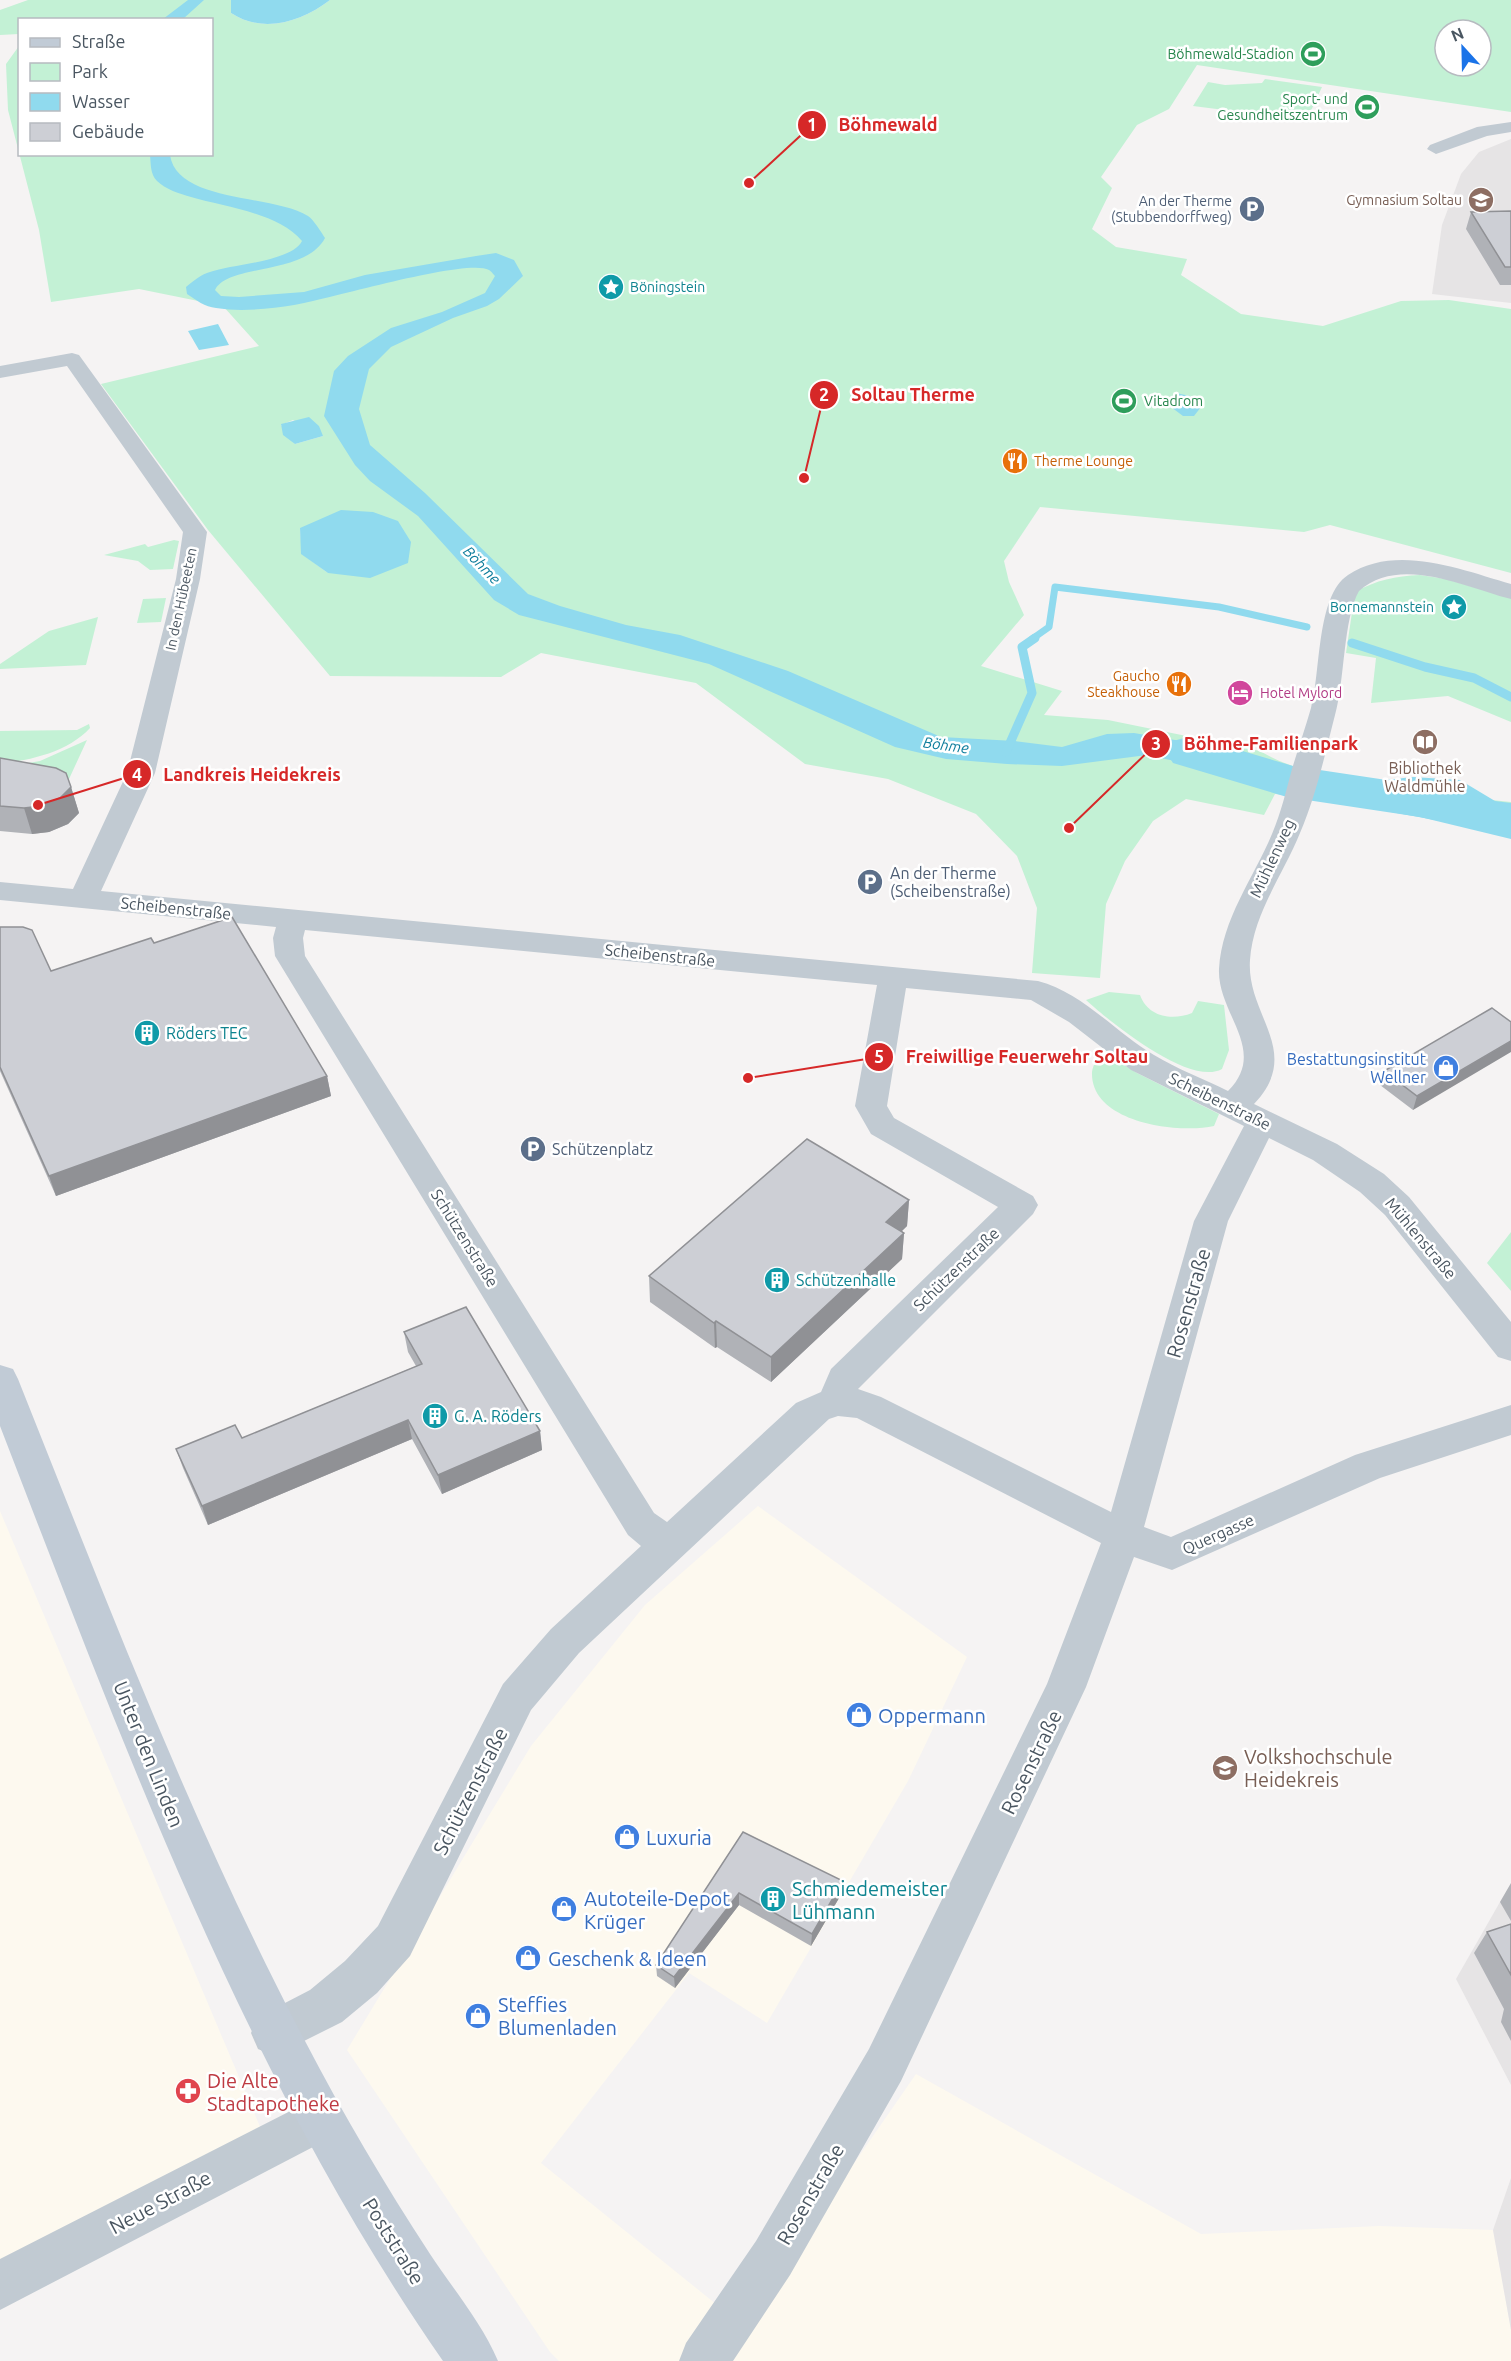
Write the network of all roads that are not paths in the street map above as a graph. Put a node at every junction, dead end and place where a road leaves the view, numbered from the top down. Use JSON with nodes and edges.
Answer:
{"nodes":[{"id":1,"x":1511,"y":127,"type":"edge"},
{"id":2,"x":1437,"y":148,"type":"dead end"},
{"id":3,"x":0,"y":372,"type":"edge"},
{"id":4,"x":1511,"y":592,"type":"edge"},
{"id":5,"x":0,"y":891,"type":"edge"},
{"id":6,"x":83,"y":899,"type":"junction"},
{"id":7,"x":293,"y":920,"type":"junction"},
{"id":8,"x":893,"y":978,"type":"junction"},
{"id":9,"x":1259,"y":1119,"type":"junction"},
{"id":10,"x":1511,"y":1347,"type":"edge"},
{"id":11,"x":0,"y":1379,"type":"edge"},
{"id":12,"x":835,"y":1400,"type":"junction"},
{"id":13,"x":1511,"y":1420,"type":"edge"},
{"id":14,"x":1123,"y":1536,"type":"junction"},
{"id":15,"x":668,"y":1545,"type":"junction"},
{"id":16,"x":274,"y":2033,"type":"junction"},
{"id":17,"x":320,"y":2119,"type":"junction"},
{"id":18,"x":0,"y":2285,"type":"edge"},
{"id":19,"x":473,"y":2361,"type":"edge"},
{"id":20,"x":704,"y":2361,"type":"edge"}],
"edges":[{"from":1,"to":2,"type":"street"},
{"from":3,"to":6,"type":"street","name":"In den Hübeeten"},
{"from":4,"to":9,"type":"street","name":"Mühlenweg"},
{"from":5,"to":6,"type":"street","name":"Scheibenstraße"},
{"from":6,"to":7,"type":"street","name":"Scheibenstraße"},
{"from":7,"to":8,"type":"street","name":"Scheibenstraße"},
{"from":7,"to":15,"type":"street","name":"Schützenstraße"},
{"from":8,"to":9,"type":"street","name":"Scheibenstraße"},
{"from":8,"to":12,"type":"street","name":"Schützenstraße"},
{"from":9,"to":10,"type":"street","name":"Mühlenstraße"},
{"from":9,"to":14,"type":"street","name":"Rosenstraße"},
{"from":11,"to":16,"type":"main road","name":"Unter den Linden"},
{"from":12,"to":14,"type":"street","name":"Quergasse"},
{"from":12,"to":15,"type":"street","name":"Schützenstraße"},
{"from":13,"to":14,"type":"street","name":"Quergasse"},
{"from":14,"to":20,"type":"street","name":"Rosenstraße"},
{"from":15,"to":16,"type":"street","name":"Schützenstraße"},
{"from":16,"to":17,"type":"main road","name":"Unter den Linden"},
{"from":17,"to":18,"type":"street","name":"Neue Straße"},
{"from":17,"to":19,"type":"main road","name":"Poststraße"}]}
